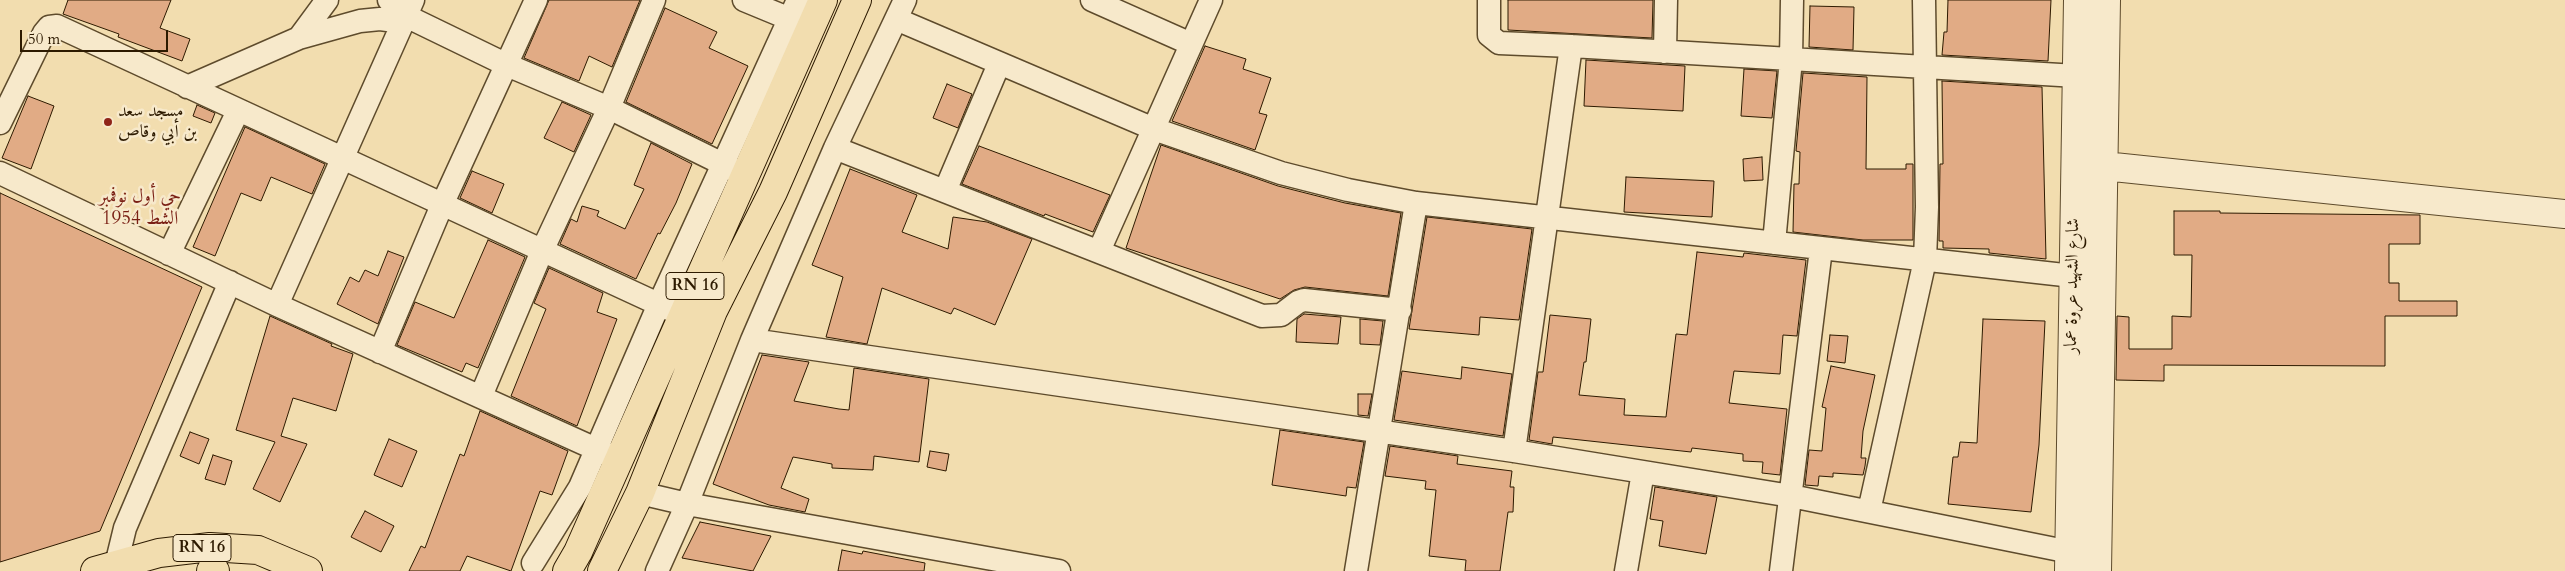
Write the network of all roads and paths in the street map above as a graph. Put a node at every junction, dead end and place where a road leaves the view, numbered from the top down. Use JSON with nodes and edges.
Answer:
{"nodes":[{"id":1,"x":327,"y":0,"type":"edge"},
{"id":2,"x":389,"y":0,"type":"edge"},
{"id":3,"x":536,"y":0,"type":"edge"},
{"id":4,"x":654,"y":0,"type":"edge"},
{"id":5,"x":744,"y":0,"type":"edge"},
{"id":6,"x":823,"y":0,"type":"edge"},
{"id":7,"x":857,"y":0,"type":"edge"},
{"id":8,"x":1092,"y":0,"type":"edge"},
{"id":9,"x":1211,"y":0,"type":"edge"},
{"id":10,"x":1489,"y":0,"type":"edge"},
{"id":11,"x":1666,"y":0,"type":"edge"},
{"id":12,"x":1792,"y":0,"type":"edge"},
{"id":13,"x":1924,"y":0,"type":"edge"},
{"id":14,"x":2078,"y":0,"type":"edge"},
{"id":15,"x":2106,"y":0,"type":"edge"},
{"id":16,"x":900,"y":9,"type":"edge"},
{"id":17,"x":794,"y":10,"type":"edge"},
{"id":18,"x":407,"y":13,"type":"edge"},
{"id":19,"x":299,"y":38,"type":"junction"},
{"id":20,"x":1191,"y":44,"type":"junction"},
{"id":21,"x":1571,"y":46,"type":"junction"},
{"id":22,"x":1665,"y":52,"type":"junction"},
{"id":23,"x":1791,"y":59,"type":"junction"},
{"id":24,"x":999,"y":64,"type":"junction"},
{"id":25,"x":507,"y":65,"type":"junction"},
{"id":26,"x":1925,"y":68,"type":"junction"},
{"id":27,"x":2077,"y":76,"type":"junction"},
{"id":28,"x":187,"y":87,"type":"junction"},
{"id":29,"x":609,"y":108,"type":"junction"},
{"id":30,"x":238,"y":111,"type":"junction"},
{"id":31,"x":0,"y":123,"type":"edge"},
{"id":32,"x":1154,"y":129,"type":"junction"},
{"id":33,"x":835,"y":148,"type":"junction"},
{"id":34,"x":343,"y":160,"type":"junction"},
{"id":35,"x":2104,"y":166,"type":"junction"},
{"id":36,"x":734,"y":169,"type":"junction"},
{"id":37,"x":0,"y":173,"type":"edge"},
{"id":38,"x":945,"y":191,"type":"junction"},
{"id":39,"x":1416,"y":203,"type":"junction"},
{"id":40,"x":442,"y":205,"type":"junction"},
{"id":41,"x":2565,"y":214,"type":"edge"},
{"id":42,"x":1547,"y":218,"type":"junction"},
{"id":43,"x":1774,"y":244,"type":"junction"},
{"id":44,"x":1821,"y":249,"type":"junction"},
{"id":45,"x":542,"y":251,"type":"junction"},
{"id":46,"x":1099,"y":251,"type":"junction"},
{"id":47,"x":169,"y":254,"type":"junction"},
{"id":48,"x":1925,"y":260,"type":"junction"},
{"id":49,"x":2073,"y":276,"type":"junction"},
{"id":50,"x":230,"y":282,"type":"junction"},
{"id":51,"x":277,"y":304,"type":"junction"},
{"id":52,"x":670,"y":310,"type":"junction"},
{"id":53,"x":1400,"y":310,"type":"junction"},
{"id":54,"x":752,"y":340,"type":"junction"},
{"id":55,"x":380,"y":352,"type":"junction"},
{"id":56,"x":481,"y":396,"type":"junction"},
{"id":57,"x":1379,"y":433,"type":"junction"},
{"id":58,"x":1514,"y":451,"type":"junction"},
{"id":59,"x":608,"y":454,"type":"junction"},
{"id":60,"x":1644,"y":472,"type":"junction"},
{"id":61,"x":640,"y":493,"type":"junction"},
{"id":62,"x":1791,"y":496,"type":"junction"},
{"id":63,"x":687,"y":504,"type":"junction"},
{"id":64,"x":1869,"y":511,"type":"junction"},
{"id":65,"x":2070,"y":562,"type":"edge"},
{"id":66,"x":533,"y":563,"type":"dead end"},
{"id":67,"x":1001,"y":566,"type":"edge"},
{"id":68,"x":106,"y":568,"type":"edge"},
{"id":69,"x":308,"y":571,"type":"edge"},
{"id":70,"x":567,"y":571,"type":"edge"},
{"id":71,"x":602,"y":571,"type":"edge"},
{"id":72,"x":657,"y":571,"type":"edge"},
{"id":73,"x":1059,"y":571,"type":"edge"},
{"id":74,"x":1356,"y":571,"type":"edge"},
{"id":75,"x":1626,"y":571,"type":"edge"},
{"id":76,"x":1781,"y":571,"type":"edge"},
{"id":77,"x":2097,"y":571,"type":"edge"}],
"edges":[{"from":1,"to":19,"type":"street"},
{"from":2,"to":18,"type":"street"},
{"from":3,"to":25,"type":"street"},
{"from":4,"to":29,"type":"street"},
{"from":5,"to":17,"type":"street"},
{"from":6,"to":36,"type":"main road","number":"RN 16"},
{"from":7,"to":61,"type":"main road","number":"RN 16"},
{"from":8,"to":20,"type":"street"},
{"from":9,"to":20,"type":"street"},
{"from":10,"to":21,"type":"street"},
{"from":11,"to":22,"type":"street"},
{"from":12,"to":23,"type":"street"},
{"from":13,"to":26,"type":"street"},
{"from":14,"to":27,"type":"street","name":"شارع الشهيد عروة عمار"},
{"from":15,"to":35,"type":"street","name":"شارع الشهيد عروة عمار"},
{"from":16,"to":24,"type":"street"},
{"from":16,"to":33,"type":"street"},
{"from":17,"to":36,"type":"street"},
{"from":18,"to":19,"type":"street"},
{"from":18,"to":25,"type":"street"},
{"from":18,"to":34,"type":"street"},
{"from":19,"to":28,"type":"street"},
{"from":20,"to":32,"type":"street"},
{"from":21,"to":22,"type":"street"},
{"from":21,"to":42,"type":"street"},
{"from":22,"to":23,"type":"street"},
{"from":23,"to":26,"type":"street"},
{"from":23,"to":43,"type":"street"},
{"from":24,"to":32,"type":"street"},
{"from":24,"to":38,"type":"street"},
{"from":25,"to":29,"type":"street"},
{"from":25,"to":40,"type":"street"},
{"from":26,"to":27,"type":"street"},
{"from":26,"to":48,"type":"street"},
{"from":27,"to":49,"type":"street","name":"شارع الشهيد عروة عمار"},
{"from":28,"to":30,"type":"street"},
{"from":28,"to":31,"type":"street"},
{"from":29,"to":36,"type":"street"},
{"from":29,"to":45,"type":"street"},
{"from":30,"to":34,"type":"street"},
{"from":30,"to":47,"type":"street"},
{"from":32,"to":39,"type":"street"},
{"from":32,"to":46,"type":"street"},
{"from":33,"to":38,"type":"street"},
{"from":33,"to":54,"type":"street"},
{"from":34,"to":40,"type":"street"},
{"from":34,"to":51,"type":"street"},
{"from":35,"to":41,"type":"street"},
{"from":35,"to":77,"type":"street","name":"شارع الشهيد عروة عمار"},
{"from":36,"to":52,"type":"main road","number":"RN 16"},
{"from":37,"to":47,"type":"street"},
{"from":38,"to":46,"type":"street"},
{"from":39,"to":42,"type":"street"},
{"from":39,"to":53,"type":"street"},
{"from":40,"to":45,"type":"street"},
{"from":40,"to":55,"type":"street"},
{"from":42,"to":43,"type":"street"},
{"from":42,"to":58,"type":"street"},
{"from":43,"to":44,"type":"street"},
{"from":44,"to":48,"type":"street"},
{"from":44,"to":62,"type":"street"},
{"from":45,"to":52,"type":"street"},
{"from":45,"to":56,"type":"street"},
{"from":46,"to":53,"type":"street"},
{"from":47,"to":50,"type":"street"},
{"from":48,"to":49,"type":"street"},
{"from":48,"to":64,"type":"street"},
{"from":49,"to":65,"type":"street","name":"شارع الشهيد عروة عمار"},
{"from":50,"to":51,"type":"street"},
{"from":50,"to":68,"type":"street"},
{"from":51,"to":55,"type":"street"},
{"from":52,"to":59,"type":"main road","number":"RN 16"},
{"from":53,"to":57,"type":"street"},
{"from":54,"to":57,"type":"street"},
{"from":54,"to":63,"type":"street"},
{"from":55,"to":56,"type":"street"},
{"from":56,"to":59,"type":"street"},
{"from":57,"to":58,"type":"street"},
{"from":57,"to":74,"type":"street"},
{"from":58,"to":60,"type":"street"},
{"from":59,"to":66,"type":"street"},
{"from":59,"to":70,"type":"main road","number":"RN 16"},
{"from":60,"to":62,"type":"street"},
{"from":60,"to":75,"type":"street"},
{"from":61,"to":63,"type":"street"},
{"from":61,"to":71,"type":"main road","number":"RN 16"},
{"from":62,"to":64,"type":"street"},
{"from":62,"to":76,"type":"street"},
{"from":63,"to":67,"type":"street"},
{"from":63,"to":72,"type":"street"},
{"from":64,"to":65,"type":"street"},
{"from":67,"to":73,"type":"street"},
{"from":68,"to":69,"type":"main road","number":"RN 16"}]}
